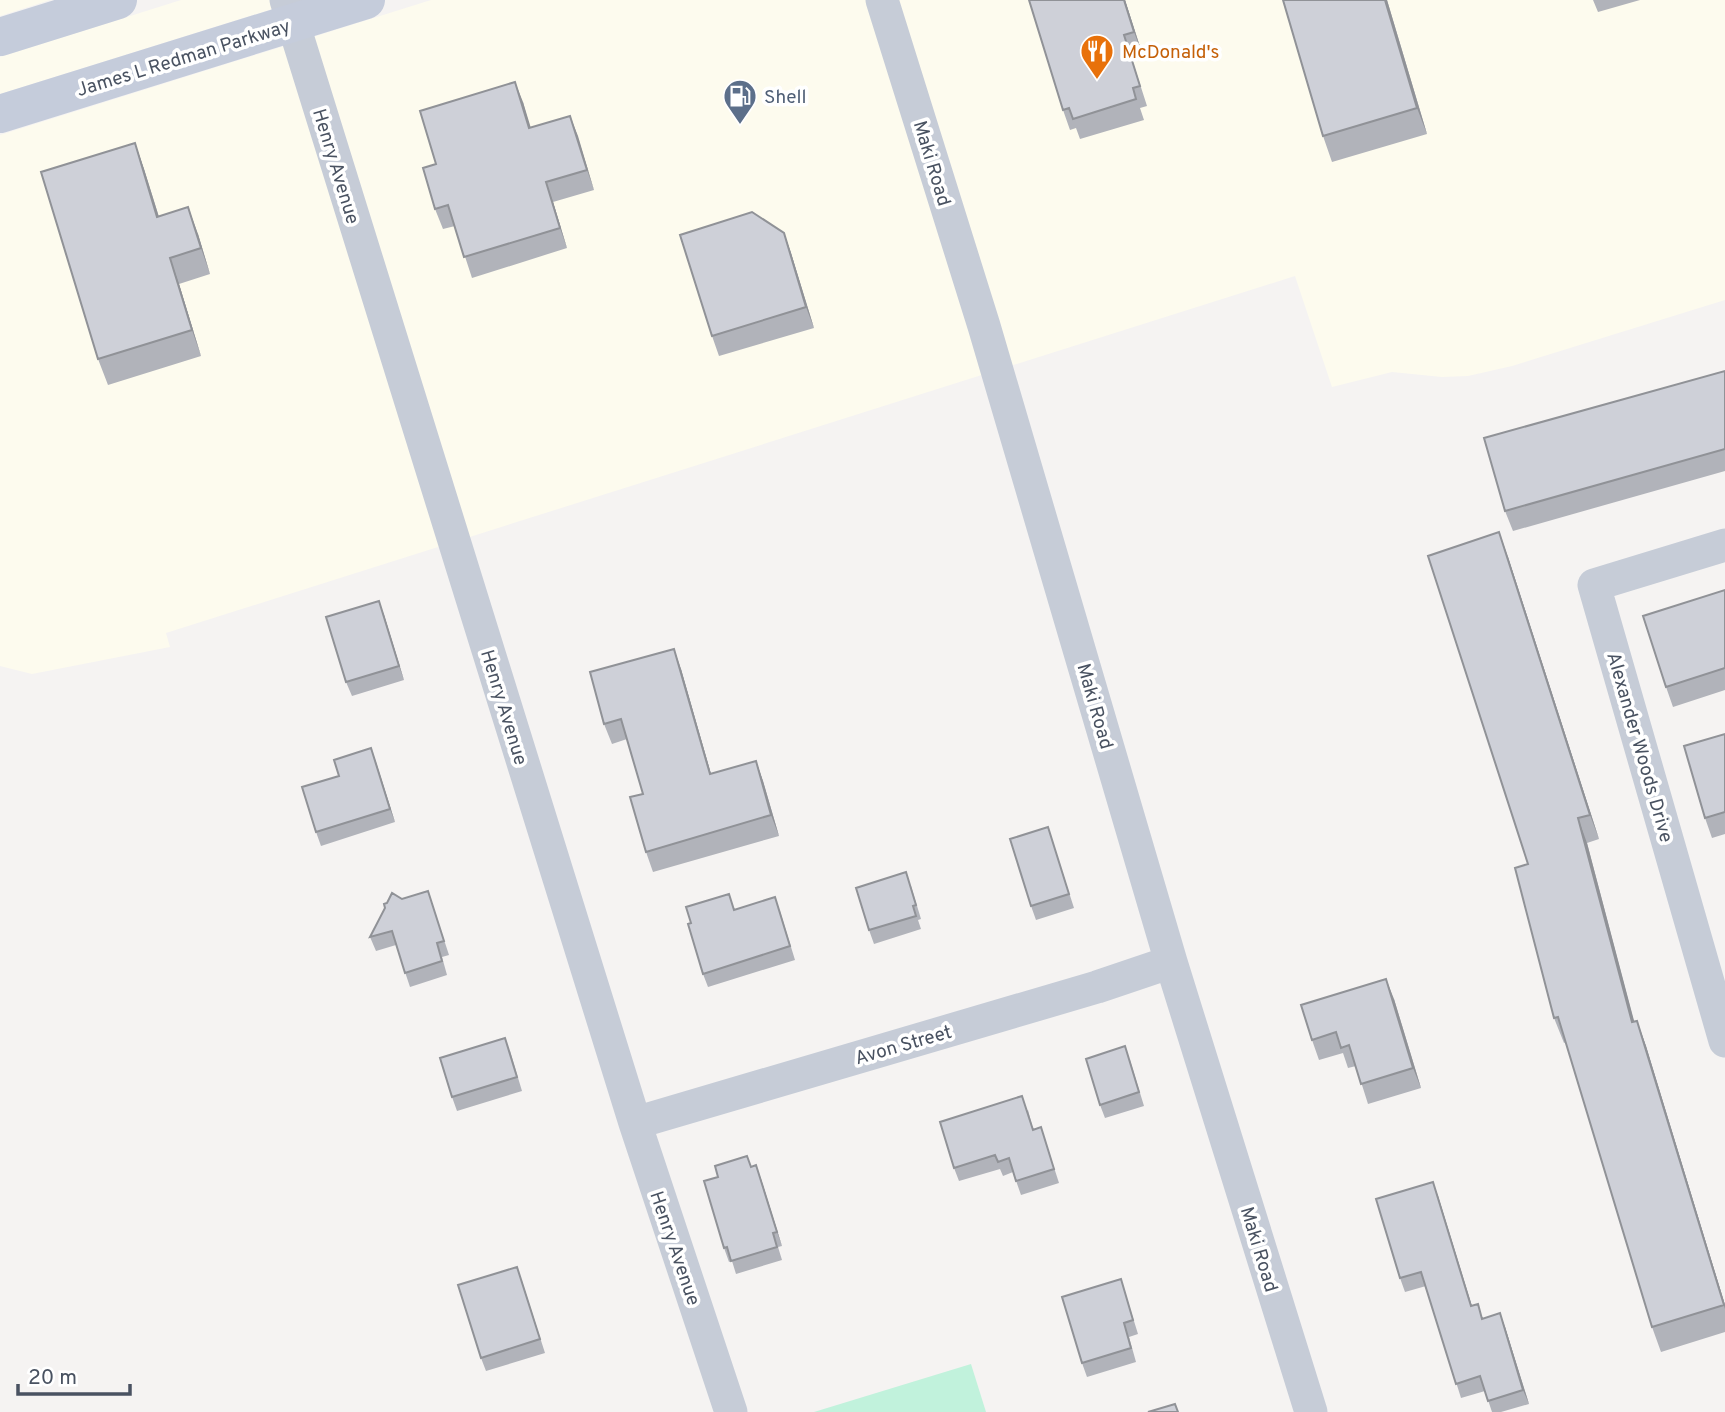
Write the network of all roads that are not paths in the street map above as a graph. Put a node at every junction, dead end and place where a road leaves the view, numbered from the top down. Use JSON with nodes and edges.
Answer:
{"nodes":[{"id":1,"x":118,"y":0,"type":"edge"},
{"id":2,"x":366,"y":0,"type":"edge"},
{"id":3,"x":882,"y":0,"type":"edge"},
{"id":4,"x":289,"y":11,"type":"edge"},
{"id":5,"x":0,"y":37,"type":"edge"},
{"id":6,"x":0,"y":114,"type":"edge"},
{"id":7,"x":1725,"y":545,"type":"edge"},
{"id":8,"x":1171,"y":962,"type":"junction"},
{"id":9,"x":1725,"y":1041,"type":"edge"},
{"id":10,"x":635,"y":1123,"type":"junction"},
{"id":11,"x":732,"y":1412,"type":"edge"},
{"id":12,"x":1311,"y":1412,"type":"edge"}],
"edges":[{"from":1,"to":5,"type":"main road"},
{"from":2,"to":4,"type":"main road","name":"James L Redman Parkway"},
{"from":3,"to":8,"type":"street","name":"Maki Road"},
{"from":4,"to":6,"type":"main road","name":"James L Redman Parkway"},
{"from":4,"to":10,"type":"street","name":"Henry Avenue"},
{"from":7,"to":9,"type":"street","name":"Alexander Woods Drive"},
{"from":8,"to":10,"type":"street","name":"Avon Street"},
{"from":8,"to":12,"type":"street","name":"Maki Road"},
{"from":10,"to":11,"type":"street","name":"Henry Avenue"}]}
